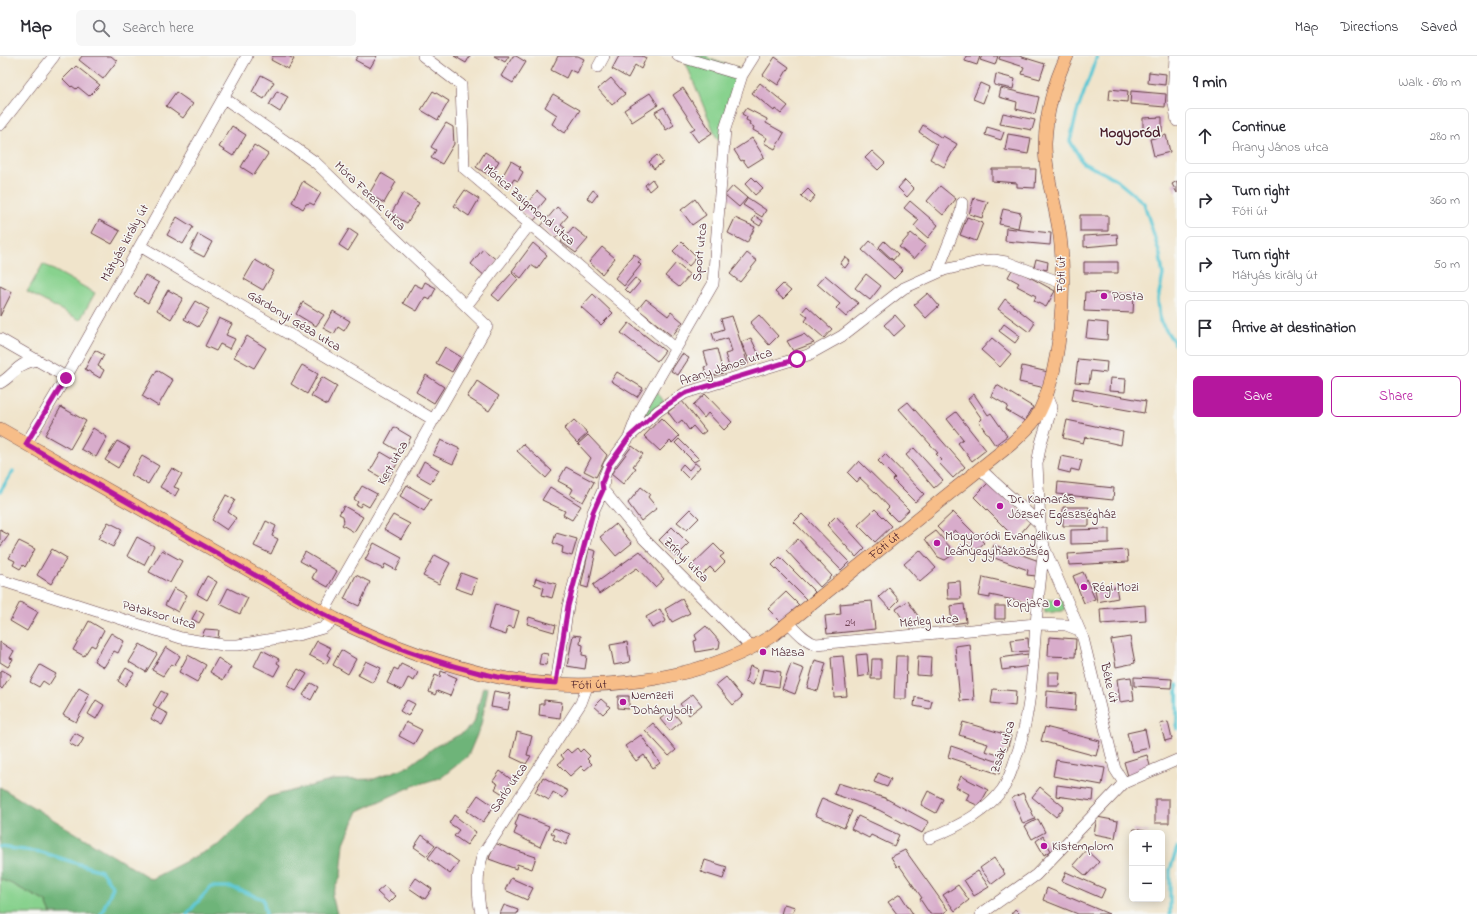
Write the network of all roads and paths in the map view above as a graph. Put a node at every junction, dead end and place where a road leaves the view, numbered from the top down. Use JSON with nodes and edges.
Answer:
{"nodes":[{"id":1,"x":54,"y":56,"type":"edge"},
{"id":2,"x":247,"y":56,"type":"edge"},
{"id":3,"x":423,"y":56,"type":"edge"},
{"id":4,"x":604,"y":56,"type":"edge"},
{"id":5,"x":678,"y":56,"type":"edge"},
{"id":6,"x":754,"y":56,"type":"edge"},
{"id":7,"x":1067,"y":56,"type":"edge"},
{"id":8,"x":1175,"y":56,"type":"edge"},
{"id":9,"x":598,"y":67,"type":"dead end"},
{"id":10,"x":742,"y":75,"type":"junction"},
{"id":11,"x":224,"y":98,"type":"junction"},
{"id":12,"x":1177,"y":121,"type":"edge"},
{"id":13,"x":0,"y":125,"type":"edge"},
{"id":14,"x":962,"y":203,"type":"dead end"},
{"id":15,"x":530,"y":224,"type":"junction"},
{"id":16,"x":140,"y":246,"type":"junction"},
{"id":17,"x":937,"y":273,"type":"junction"},
{"id":18,"x":1062,"y":283,"type":"junction"},
{"id":19,"x":466,"y":306,"type":"junction"},
{"id":20,"x":487,"y":326,"type":"joint"},
{"id":21,"x":0,"y":339,"type":"edge"},
{"id":22,"x":675,"y":348,"type":"junction"},
{"id":23,"x":37,"y":360,"type":"junction"},
{"id":24,"x":66,"y":378,"type":"junction"},
{"id":25,"x":0,"y":384,"type":"edge"},
{"id":26,"x":1046,"y":393,"type":"junction"},
{"id":27,"x":434,"y":420,"type":"junction"},
{"id":28,"x":0,"y":429,"type":"edge"},
{"id":29,"x":630,"y":436,"type":"junction"},
{"id":30,"x":26,"y":444,"type":"junction"},
{"id":31,"x":980,"y":468,"type":"junction"},
{"id":32,"x":603,"y":490,"type":"junction"},
{"id":33,"x":1040,"y":524,"type":"junction"},
{"id":34,"x":1044,"y":546,"type":"junction"},
{"id":35,"x":0,"y":580,"type":"edge"},
{"id":36,"x":329,"y":616,"type":"junction"},
{"id":37,"x":789,"y":622,"type":"junction"},
{"id":38,"x":1036,"y":624,"type":"junction"},
{"id":39,"x":1079,"y":630,"type":"junction"},
{"id":40,"x":752,"y":648,"type":"junction"},
{"id":41,"x":556,"y":683,"type":"junction"},
{"id":42,"x":588,"y":684,"type":"junction"},
{"id":43,"x":1172,"y":762,"type":"edge"},
{"id":44,"x":1124,"y":783,"type":"junction"},
{"id":45,"x":929,"y":838,"type":"dead end"},
{"id":46,"x":481,"y":914,"type":"edge"},
{"id":47,"x":981,"y":914,"type":"edge"}],
"edges":[{"from":1,"to":13,"type":"street"},
{"from":2,"to":11,"type":"street","name":"Mátyás király út"},
{"from":3,"to":15,"type":"street","name":"Móricz Zsigmond utca"},
{"from":4,"to":9,"type":"street"},
{"from":5,"to":10,"type":"street"},
{"from":6,"to":10,"type":"street","name":"Sport utca"},
{"from":7,"to":18,"type":"main road","name":"Fóti út"},
{"from":8,"to":12,"type":"street"},
{"from":10,"to":22,"type":"street","name":"Sport utca"},
{"from":11,"to":16,"type":"street","name":"Mátyás király út"},
{"from":11,"to":19,"type":"street","name":"Móra Ferenc utca"},
{"from":14,"to":17,"type":"street"},
{"from":15,"to":19,"type":"street"},
{"from":15,"to":22,"type":"street","name":"Móricz Zsigmond utca"},
{"from":16,"to":24,"type":"street","name":"Mátyás király út"},
{"from":16,"to":27,"type":"street","name":"Gárdonyi Géza utca"},
{"from":17,"to":18,"type":"street","name":"Arany János utca"},
{"from":17,"to":29,"type":"street","name":"Arany János utca"},
{"from":18,"to":26,"type":"main road","name":"Fóti út"},
{"from":19,"to":20,"type":"street","name":"Móra Ferenc utca"},
{"from":20,"to":27,"type":"street","name":"Kert utca"},
{"from":21,"to":23,"type":"street"},
{"from":22,"to":29,"type":"street","name":"Sport utca"},
{"from":23,"to":24,"type":"street"},
{"from":23,"to":25,"type":"street"},
{"from":24,"to":30,"type":"street","name":"Mátyás király út"},
{"from":26,"to":31,"type":"main road","name":"Fóti út"},
{"from":26,"to":33,"type":"street","name":"Béke út"},
{"from":27,"to":36,"type":"street","name":"Kert utca"},
{"from":28,"to":30,"type":"main road","name":"Fóti út"},
{"from":29,"to":32,"type":"street","name":"Arany János utca"},
{"from":30,"to":36,"type":"main road","name":"Fóti út"},
{"from":31,"to":33,"type":"street"},
{"from":31,"to":37,"type":"main road","name":"Fóti út"},
{"from":32,"to":40,"type":"street","name":"Zrínyi utca"},
{"from":32,"to":41,"type":"street","name":"Arany János utca"},
{"from":33,"to":34,"type":"street","name":"Béke út"},
{"from":34,"to":38,"type":"street","name":"Béke út"},
{"from":34,"to":39,"type":"street","name":"Béke út"},
{"from":35,"to":36,"type":"street","name":"Pataksor utca"},
{"from":36,"to":41,"type":"main road","name":"Fóti út"},
{"from":37,"to":38,"type":"street","name":"Mérleg utca"},
{"from":37,"to":40,"type":"main road","name":"Fóti út"},
{"from":38,"to":39,"type":"street","name":"Mérleg utca"},
{"from":38,"to":45,"type":"street","name":"Zsák utca"},
{"from":39,"to":44,"type":"street","name":"Béke út"},
{"from":40,"to":42,"type":"main road","name":"Fóti út"},
{"from":41,"to":42,"type":"main road","name":"Fóti út"},
{"from":42,"to":46,"type":"street","name":"Sarló utca"},
{"from":43,"to":44,"type":"street"},
{"from":44,"to":47,"type":"street"}]}
